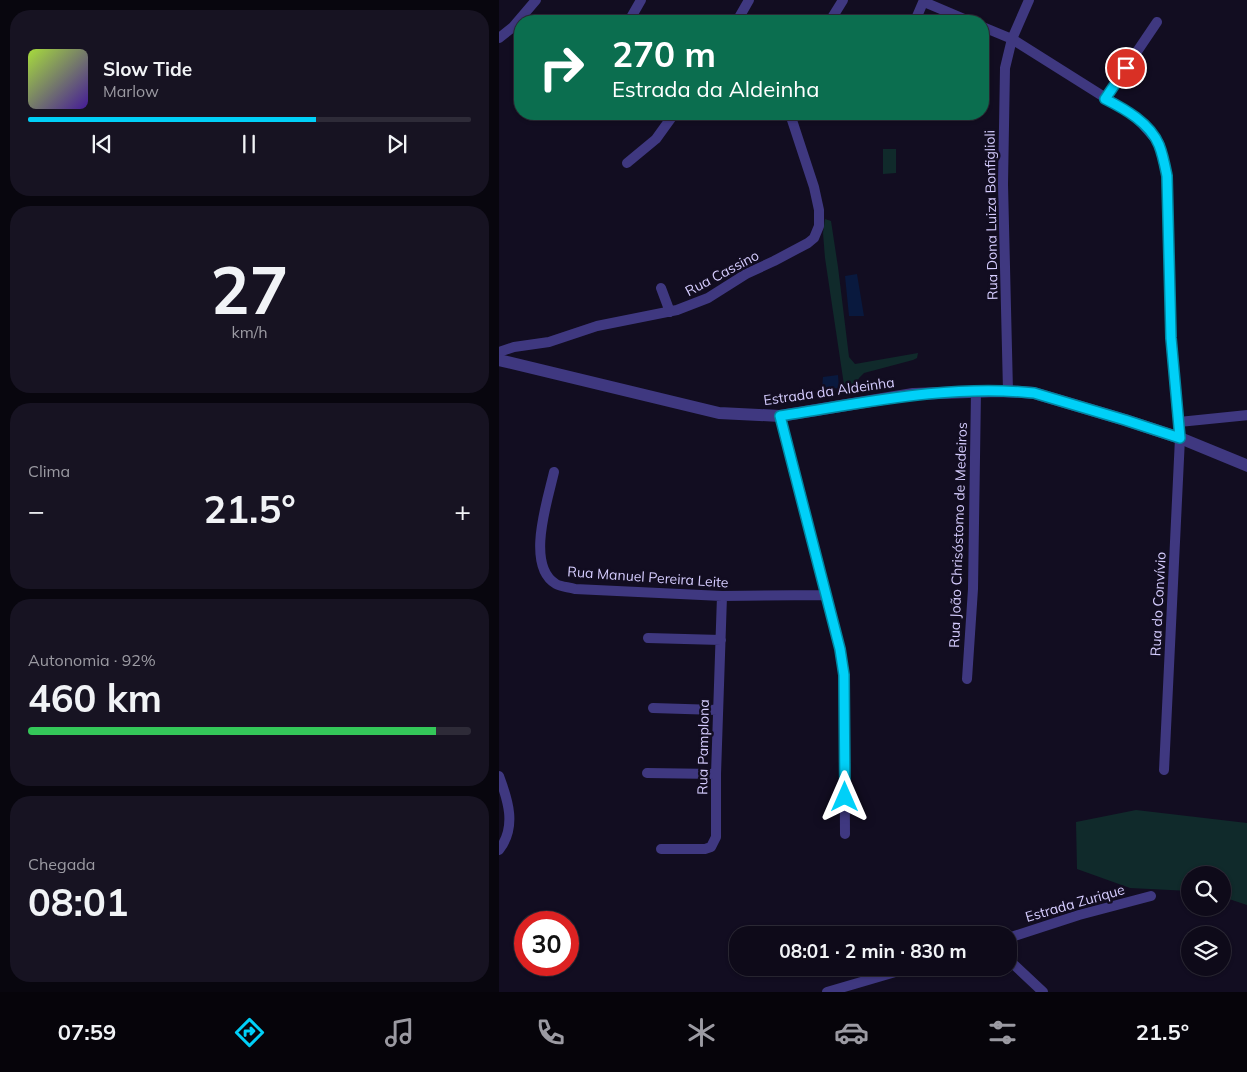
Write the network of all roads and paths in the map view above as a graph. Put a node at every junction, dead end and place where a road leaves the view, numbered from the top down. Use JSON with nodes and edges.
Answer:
{"nodes":[{"id":1,"x":536,"y":0,"type":"edge"},
{"id":2,"x":641,"y":0,"type":"edge"},
{"id":3,"x":749,"y":0,"type":"edge"},
{"id":4,"x":843,"y":0,"type":"edge"},
{"id":5,"x":1029,"y":0,"type":"edge"},
{"id":6,"x":924,"y":1,"type":"edge"},
{"id":7,"x":523,"y":15,"type":"edge"},
{"id":8,"x":632,"y":15,"type":"edge"},
{"id":9,"x":740,"y":15,"type":"edge"},
{"id":10,"x":834,"y":15,"type":"edge"},
{"id":11,"x":918,"y":15,"type":"edge"},
{"id":12,"x":956,"y":15,"type":"edge"},
{"id":13,"x":1157,"y":22,"type":"dead end"},
{"id":14,"x":514,"y":26,"type":"edge"},
{"id":15,"x":989,"y":29,"type":"edge"},
{"id":16,"x":499,"y":38,"type":"edge"},
{"id":17,"x":1012,"y":39,"type":"junction"},
{"id":18,"x":1105,"y":99,"type":"junction"},
{"id":19,"x":670,"y":120,"type":"edge"},
{"id":20,"x":792,"y":120,"type":"edge"},
{"id":21,"x":627,"y":163,"type":"dead end"},
{"id":22,"x":661,"y":288,"type":"dead end"},
{"id":23,"x":670,"y":312,"type":"junction"},
{"id":24,"x":499,"y":352,"type":"edge"},
{"id":25,"x":499,"y":360,"type":"edge"},
{"id":26,"x":1008,"y":391,"type":"junction"},
{"id":27,"x":976,"y":392,"type":"junction"},
{"id":28,"x":1247,"y":415,"type":"edge"},
{"id":29,"x":780,"y":416,"type":"junction"},
{"id":30,"x":1179,"y":422,"type":"junction"},
{"id":31,"x":1180,"y":438,"type":"junction"},
{"id":32,"x":1247,"y":466,"type":"edge"},
{"id":33,"x":554,"y":472,"type":"dead end"},
{"id":34,"x":826,"y":595,"type":"junction"},
{"id":35,"x":722,"y":596,"type":"junction"},
{"id":36,"x":648,"y":638,"type":"dead end"},
{"id":37,"x":721,"y":640,"type":"junction"},
{"id":38,"x":967,"y":679,"type":"dead end"},
{"id":39,"x":653,"y":708,"type":"dead end"},
{"id":40,"x":717,"y":710,"type":"junction"},
{"id":41,"x":1164,"y":770,"type":"dead end"},
{"id":42,"x":647,"y":772,"type":"dead end"},
{"id":43,"x":715,"y":774,"type":"junction"},
{"id":44,"x":499,"y":776,"type":"edge"},
{"id":45,"x":845,"y":834,"type":"dead end"},
{"id":46,"x":661,"y":849,"type":"dead end"},
{"id":47,"x":499,"y":850,"type":"edge"},
{"id":48,"x":1151,"y":896,"type":"dead end"},
{"id":49,"x":1017,"y":935,"type":"edge"},
{"id":50,"x":1017,"y":967,"type":"edge"},
{"id":51,"x":882,"y":976,"type":"edge"},
{"id":52,"x":827,"y":992,"type":"edge"},
{"id":53,"x":1043,"y":992,"type":"edge"}],
"edges":[{"from":1,"to":7,"type":"street"},
{"from":2,"to":8,"type":"street"},
{"from":3,"to":9,"type":"street"},
{"from":4,"to":10,"type":"street"},
{"from":5,"to":17,"type":"street","name":"Rua Dona Luiza Bonfiglioli"},
{"from":6,"to":11,"type":"street"},
{"from":6,"to":12,"type":"street"},
{"from":13,"to":18,"type":"street"},
{"from":14,"to":16,"type":"street"},
{"from":15,"to":17,"type":"street","name":"Rua do Convívio"},
{"from":17,"to":18,"type":"street","name":"Rua do Convívio"},
{"from":17,"to":26,"type":"street","name":"Rua Dona Luiza Bonfiglioli"},
{"from":18,"to":30,"type":"street","name":"Rua do Convívio"},
{"from":19,"to":21,"type":"street"},
{"from":20,"to":23,"type":"street","name":"Rua Cassino"},
{"from":22,"to":23,"type":"street"},
{"from":23,"to":24,"type":"street","name":"Rua Cassino"},
{"from":25,"to":29,"type":"street","name":"Estrada da Aldeinha"},
{"from":26,"to":27,"type":"street","name":"Estrada da Aldeinha"},
{"from":26,"to":31,"type":"street","name":"Estrada da Aldeinha"},
{"from":27,"to":29,"type":"street","name":"Estrada da Aldeinha"},
{"from":27,"to":38,"type":"street","name":"Rua João Chrisóstomo de Medeiros"},
{"from":28,"to":30,"type":"street"},
{"from":29,"to":34,"type":"street"},
{"from":30,"to":31,"type":"street","name":"Rua do Convívio"},
{"from":31,"to":32,"type":"street","name":"Estrada da Aldeinha"},
{"from":31,"to":41,"type":"street","name":"Rua do Convívio"},
{"from":33,"to":35,"type":"street","name":"Rua Manuel Pereira Leite"},
{"from":34,"to":35,"type":"street","name":"Rua Manuel Pereira Leite"},
{"from":34,"to":45,"type":"street"},
{"from":35,"to":37,"type":"street","name":"Rua Pamplona"},
{"from":36,"to":37,"type":"street"},
{"from":37,"to":40,"type":"street","name":"Rua Pamplona"},
{"from":39,"to":40,"type":"street"},
{"from":40,"to":43,"type":"street","name":"Rua Pamplona"},
{"from":42,"to":43,"type":"street"},
{"from":43,"to":46,"type":"street","name":"Rua Pamplona"},
{"from":44,"to":47,"type":"street"},
{"from":48,"to":49,"type":"street","name":"Estrada Zurique"},
{"from":50,"to":53,"type":"street"},
{"from":51,"to":52,"type":"street"}]}
